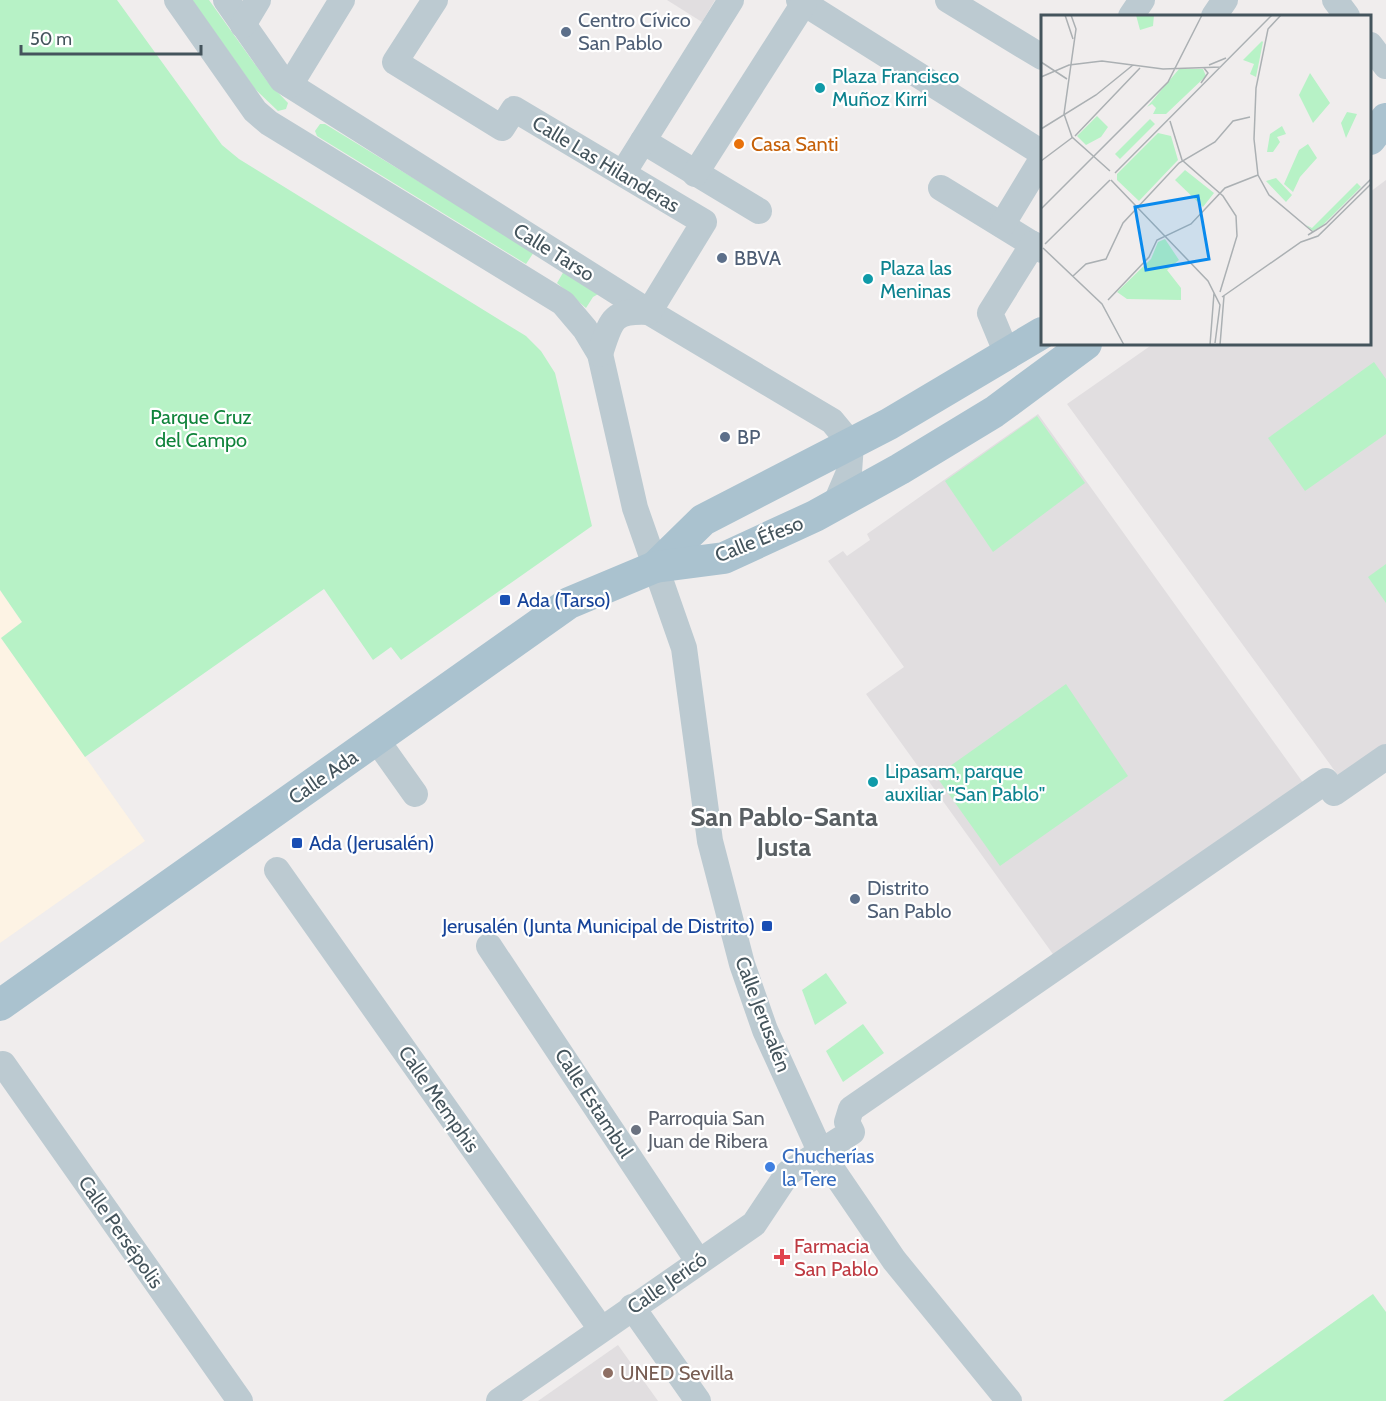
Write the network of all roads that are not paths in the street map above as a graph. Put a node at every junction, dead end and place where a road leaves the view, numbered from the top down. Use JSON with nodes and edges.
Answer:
{"nodes":[{"id":1,"x":177,"y":0,"type":"edge"},
{"id":2,"x":226,"y":0,"type":"edge"},
{"id":3,"x":258,"y":0,"type":"edge"},
{"id":4,"x":342,"y":0,"type":"edge"},
{"id":5,"x":435,"y":0,"type":"edge"},
{"id":6,"x":731,"y":0,"type":"edge"},
{"id":7,"x":948,"y":0,"type":"edge"},
{"id":8,"x":1142,"y":0,"type":"edge"},
{"id":9,"x":1225,"y":0,"type":"edge"},
{"id":10,"x":1335,"y":0,"type":"edge"},
{"id":11,"x":801,"y":2,"type":"edge"},
{"id":12,"x":1132,"y":15,"type":"edge"},
{"id":13,"x":1215,"y":15,"type":"edge"},
{"id":14,"x":1346,"y":15,"type":"edge"},
{"id":15,"x":243,"y":25,"type":"junction"},
{"id":16,"x":1371,"y":46,"type":"edge"},
{"id":17,"x":1041,"y":56,"type":"edge"},
{"id":18,"x":1386,"y":66,"type":"edge"},
{"id":19,"x":290,"y":85,"type":"junction"},
{"id":20,"x":1386,"y":101,"type":"edge"},
{"id":21,"x":1371,"y":106,"type":"edge"},
{"id":22,"x":1386,"y":119,"type":"edge"},
{"id":23,"x":1371,"y":138,"type":"edge"},
{"id":24,"x":643,"y":141,"type":"junction"},
{"id":25,"x":1041,"y":152,"type":"edge"},
{"id":26,"x":1041,"y":161,"type":"edge"},
{"id":27,"x":622,"y":173,"type":"junction"},
{"id":28,"x":695,"y":174,"type":"junction"},
{"id":29,"x":940,"y":188,"type":"dead end"},
{"id":30,"x":759,"y":211,"type":"dead end"},
{"id":31,"x":1002,"y":225,"type":"junction"},
{"id":32,"x":1038,"y":247,"type":"edge"},
{"id":33,"x":649,"y":312,"type":"junction"},
{"id":34,"x":1041,"y":334,"type":"edge"},
{"id":35,"x":1085,"y":345,"type":"edge"},
{"id":36,"x":600,"y":354,"type":"junction"},
{"id":37,"x":1007,"y":354,"type":"junction"},
{"id":38,"x":851,"y":444,"type":"junction"},
{"id":39,"x":835,"y":505,"type":"junction"},
{"id":40,"x":656,"y":567,"type":"junction"},
{"id":41,"x":376,"y":739,"type":"junction"},
{"id":42,"x":1386,"y":757,"type":"edge"},
{"id":43,"x":415,"y":794,"type":"dead end"},
{"id":44,"x":277,"y":870,"type":"dead end"},
{"id":45,"x":489,"y":946,"type":"dead end"},
{"id":46,"x":0,"y":1005,"type":"edge"},
{"id":47,"x":3,"y":1064,"type":"dead end"},
{"id":48,"x":821,"y":1153,"type":"junction"},
{"id":49,"x":698,"y":1261,"type":"junction"},
{"id":50,"x":632,"y":1307,"type":"junction"},
{"id":51,"x":601,"y":1329,"type":"junction"},
{"id":52,"x":240,"y":1401,"type":"edge"},
{"id":53,"x":499,"y":1401,"type":"edge"},
{"id":54,"x":698,"y":1401,"type":"edge"},
{"id":55,"x":1009,"y":1401,"type":"edge"}],
"edges":[{"from":1,"to":36,"type":"street","name":"Calle Tarso"},
{"from":2,"to":15,"type":"street","name":"Calle Tarso"},
{"from":3,"to":15,"type":"street"},
{"from":4,"to":19,"type":"street"},
{"from":5,"to":27,"type":"street","name":"Calle Las Hilanderas"},
{"from":6,"to":24,"type":"street"},
{"from":7,"to":17,"type":"street"},
{"from":8,"to":12,"type":"street"},
{"from":9,"to":13,"type":"street"},
{"from":10,"to":14,"type":"street"},
{"from":11,"to":25,"type":"street"},
{"from":11,"to":28,"type":"street"},
{"from":15,"to":19,"type":"street","name":"Calle Tarso"},
{"from":16,"to":18,"type":"street"},
{"from":19,"to":33,"type":"street","name":"Calle Tarso"},
{"from":20,"to":21,"type":"main road"},
{"from":22,"to":23,"type":"main road"},
{"from":24,"to":27,"type":"street"},
{"from":24,"to":28,"type":"street","name":"Calle Las Hilanderas"},
{"from":26,"to":31,"type":"street"},
{"from":27,"to":33,"type":"street","name":"Calle Las Hilanderas"},
{"from":28,"to":30,"type":"street","name":"Calle Las Hilanderas"},
{"from":29,"to":31,"type":"street"},
{"from":31,"to":32,"type":"street"},
{"from":32,"to":37,"type":"street"},
{"from":33,"to":36,"type":"street"},
{"from":33,"to":38,"type":"street","name":"Calle Tarso"},
{"from":34,"to":37,"type":"main road","name":"Calle Éfeso"},
{"from":35,"to":39,"type":"main road","name":"Calle Éfeso"},
{"from":36,"to":40,"type":"street","name":"Calle Tarso"},
{"from":37,"to":38,"type":"main road","name":"Calle Éfeso"},
{"from":38,"to":39,"type":"street"},
{"from":38,"to":40,"type":"main road","name":"Calle Éfeso"},
{"from":39,"to":40,"type":"main road","name":"Calle Éfeso"},
{"from":40,"to":41,"type":"main road","name":"Calle Ada"},
{"from":40,"to":48,"type":"street","name":"Calle Jerusalén"},
{"from":41,"to":43,"type":"street"},
{"from":41,"to":46,"type":"main road","name":"Calle Ada"},
{"from":42,"to":48,"type":"street","name":"Calle Jericó"},
{"from":44,"to":51,"type":"street","name":"Calle Memphis"},
{"from":45,"to":49,"type":"street","name":"Calle Estambul"},
{"from":47,"to":52,"type":"street","name":"Calle Persépolis"},
{"from":48,"to":49,"type":"street","name":"Calle Jericó"},
{"from":48,"to":55,"type":"street","name":"Calle Jerusalén"},
{"from":49,"to":50,"type":"street","name":"Calle Jericó"},
{"from":50,"to":51,"type":"street","name":"Calle Jericó"},
{"from":50,"to":54,"type":"street"},
{"from":51,"to":53,"type":"street","name":"Calle Jericó"}]}
